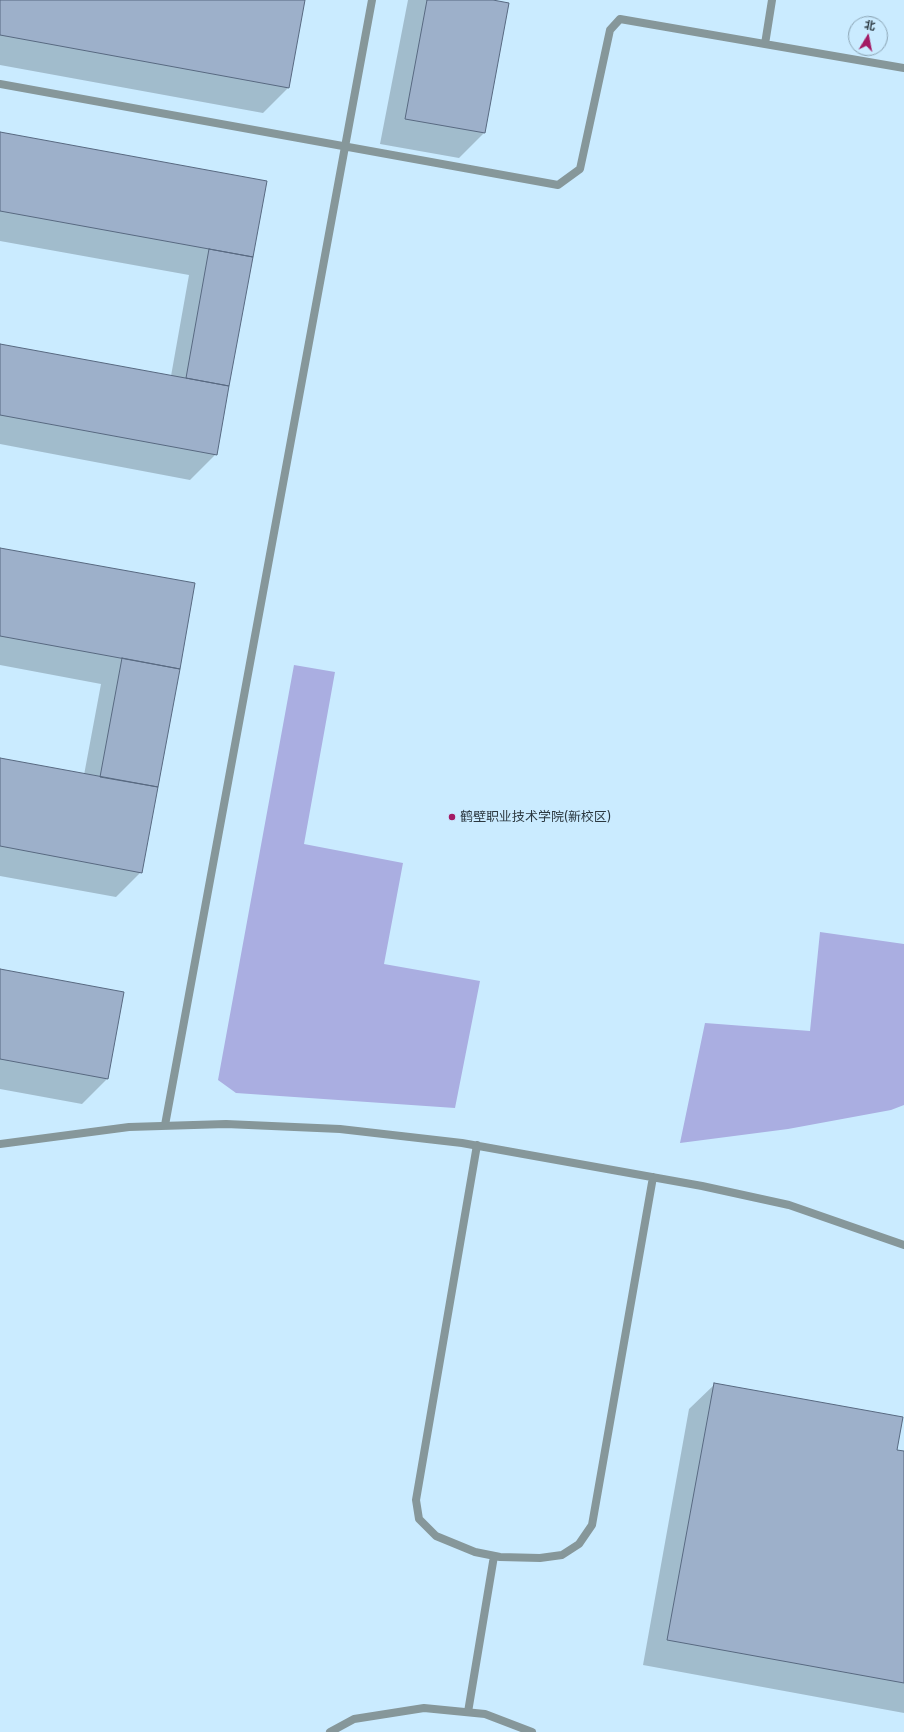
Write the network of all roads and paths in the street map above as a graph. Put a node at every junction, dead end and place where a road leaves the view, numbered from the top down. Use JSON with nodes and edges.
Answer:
{"nodes":[{"id":1,"x":372,"y":0,"type":"edge"},
{"id":2,"x":772,"y":0,"type":"edge"},
{"id":3,"x":765,"y":44,"type":"junction"},
{"id":4,"x":904,"y":68,"type":"edge"},
{"id":5,"x":0,"y":84,"type":"edge"},
{"id":6,"x":345,"y":146,"type":"junction"},
{"id":7,"x":166,"y":1125,"type":"junction"},
{"id":8,"x":0,"y":1144,"type":"edge"},
{"id":9,"x":477,"y":1146,"type":"junction"},
{"id":10,"x":653,"y":1177,"type":"junction"},
{"id":11,"x":904,"y":1245,"type":"edge"},
{"id":12,"x":494,"y":1556,"type":"junction"},
{"id":13,"x":468,"y":1712,"type":"junction"},
{"id":14,"x":330,"y":1732,"type":"edge"},
{"id":15,"x":532,"y":1732,"type":"edge"}],
"edges":[{"from":1,"to":6,"type":"lane"},
{"from":2,"to":3,"type":"lane"},
{"from":3,"to":4,"type":"lane"},
{"from":3,"to":6,"type":"lane"},
{"from":5,"to":6,"type":"lane"},
{"from":6,"to":7,"type":"lane"},
{"from":7,"to":8,"type":"lane"},
{"from":7,"to":9,"type":"lane"},
{"from":9,"to":10,"type":"lane"},
{"from":9,"to":12,"type":"lane"},
{"from":10,"to":11,"type":"lane"},
{"from":10,"to":12,"type":"lane"},
{"from":12,"to":13,"type":"lane"},
{"from":13,"to":14,"type":"lane"},
{"from":13,"to":15,"type":"lane"}]}
